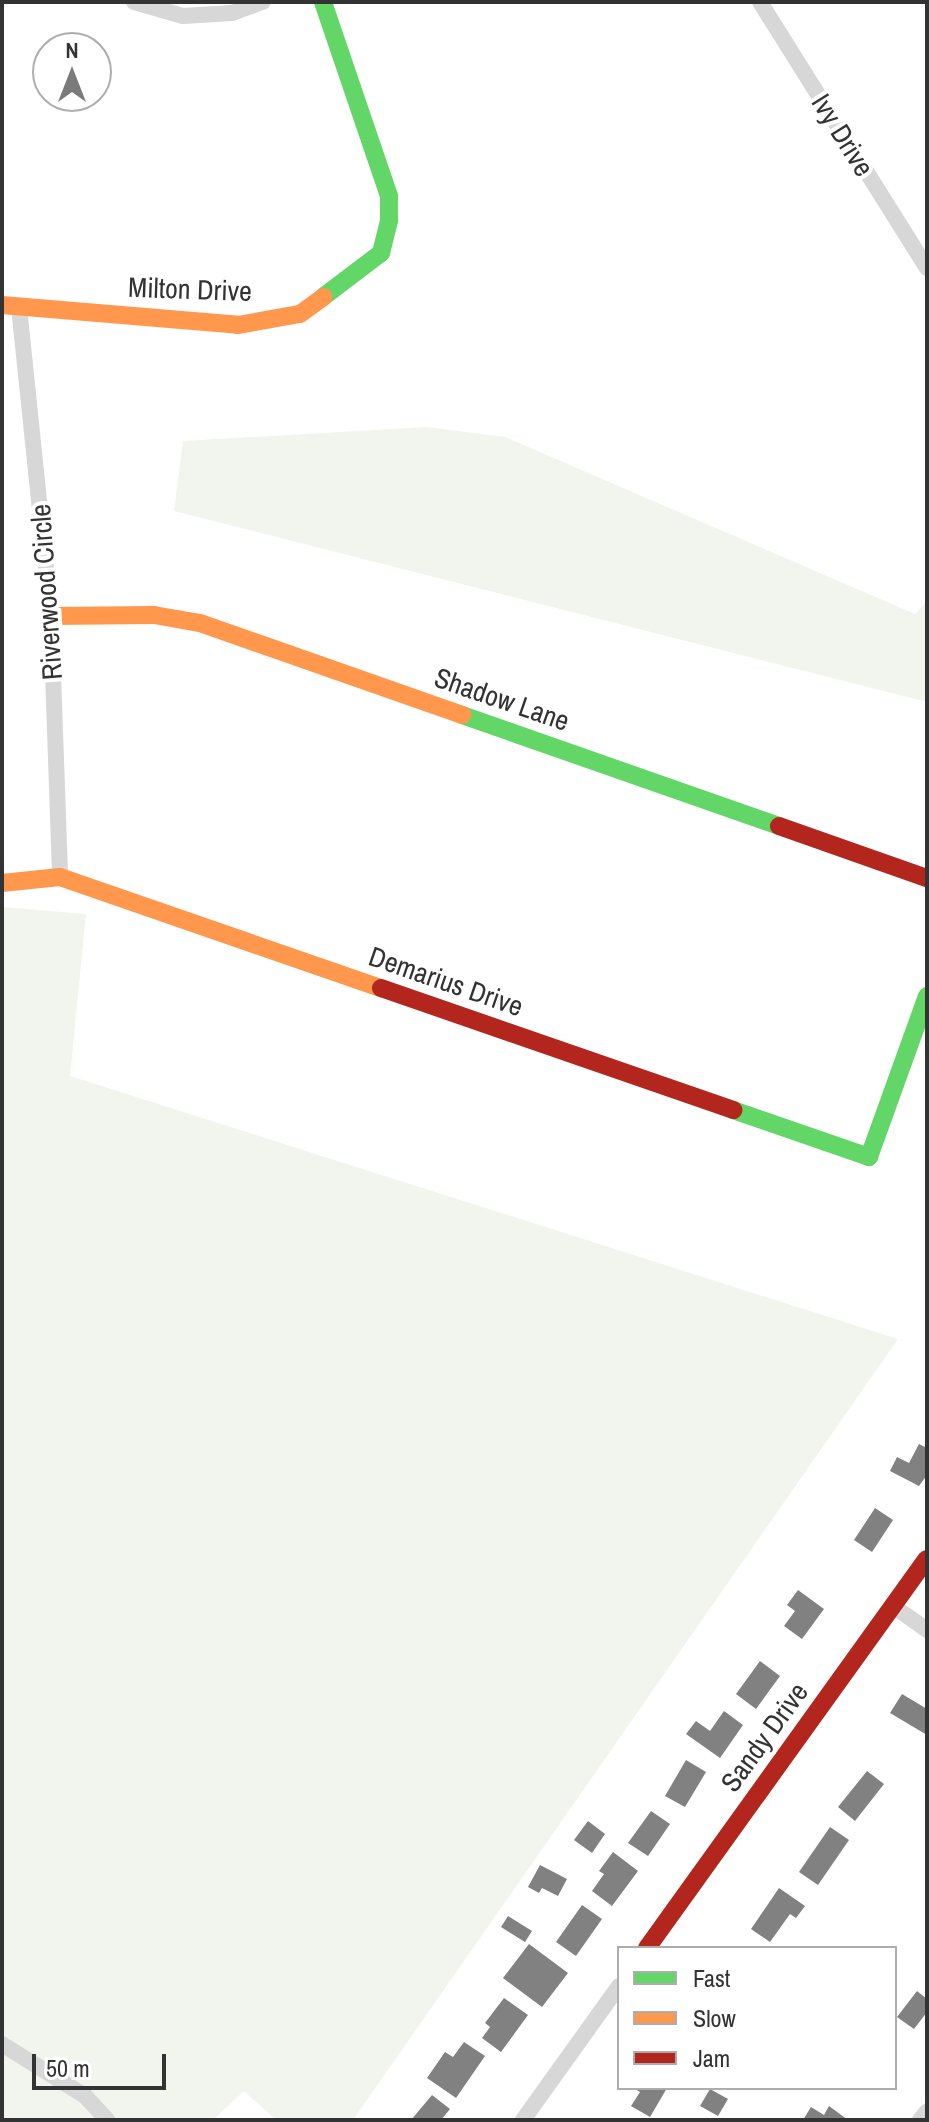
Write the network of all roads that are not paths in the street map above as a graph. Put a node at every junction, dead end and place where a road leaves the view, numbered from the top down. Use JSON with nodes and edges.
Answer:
{"nodes":[{"id":1,"x":134,"y":2,"type":"edge"},
{"id":2,"x":263,"y":2,"type":"edge"},
{"id":3,"x":323,"y":2,"type":"edge"},
{"id":4,"x":760,"y":2,"type":"edge"},
{"id":5,"x":927,"y":268,"type":"edge"},
{"id":6,"x":10,"y":306,"type":"edge"},
{"id":7,"x":51,"y":616,"type":"junction"},
{"id":8,"x":60,"y":877,"type":"junction"},
{"id":9,"x":927,"y":878,"type":"edge"},
{"id":10,"x":2,"y":883,"type":"edge"},
{"id":11,"x":927,"y":996,"type":"edge"},
{"id":12,"x":927,"y":1559,"type":"edge"},
{"id":13,"x":893,"y":1606,"type":"junction"},
{"id":14,"x":927,"y":1630,"type":"edge"},
{"id":15,"x":648,"y":1946,"type":"edge"},
{"id":16,"x":617,"y":1989,"type":"edge"},
{"id":17,"x":2,"y":2044,"type":"edge"},
{"id":18,"x":927,"y":2111,"type":"edge"},
{"id":19,"x":107,"y":2120,"type":"edge"},
{"id":20,"x":523,"y":2120,"type":"edge"},
{"id":21,"x":920,"y":2120,"type":"edge"}],
"edges":[{"from":1,"to":2,"type":"street"},
{"from":3,"to":6,"type":"street","name":"Milton Drive"},
{"from":4,"to":5,"type":"street","name":"Ivy Drive"},
{"from":6,"to":7,"type":"street","name":"Riverwood Circle"},
{"from":7,"to":8,"type":"street","name":"Riverwood Circle"},
{"from":7,"to":9,"type":"street","name":"Shadow Lane"},
{"from":8,"to":10,"type":"street","name":"Demarius Drive"},
{"from":8,"to":11,"type":"street","name":"Demarius Drive"},
{"from":12,"to":13,"type":"street","name":"Sandy Drive"},
{"from":13,"to":14,"type":"street"},
{"from":13,"to":15,"type":"street","name":"Sandy Drive"},
{"from":16,"to":20,"type":"street"},
{"from":17,"to":19,"type":"street"},
{"from":18,"to":21,"type":"street"}]}
